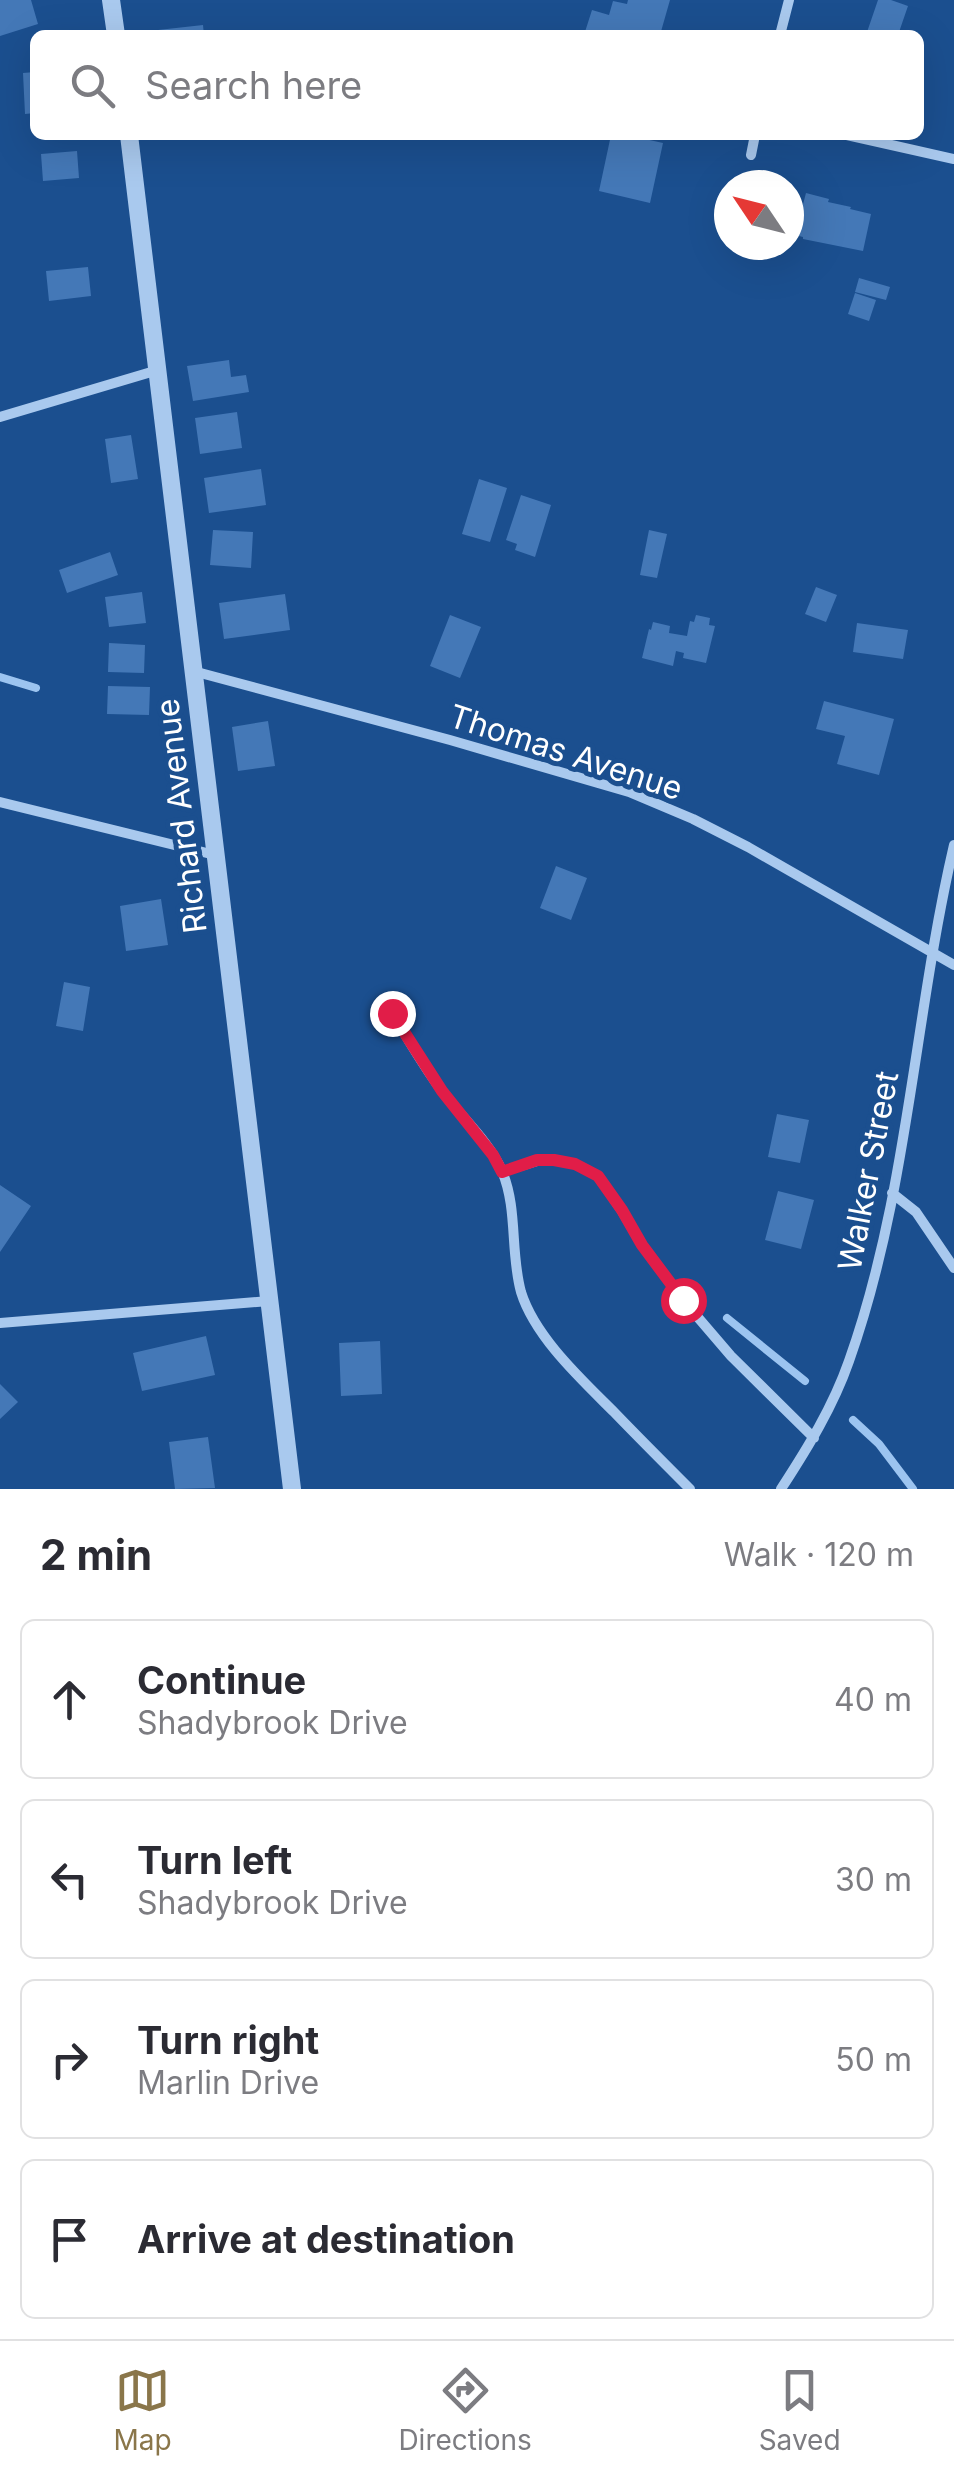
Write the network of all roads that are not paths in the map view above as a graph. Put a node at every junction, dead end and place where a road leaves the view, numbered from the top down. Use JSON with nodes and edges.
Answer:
{"nodes":[{"id":1,"x":111,"y":0,"type":"edge"},
{"id":2,"x":789,"y":0,"type":"edge"},
{"id":3,"x":115,"y":30,"type":"edge"},
{"id":4,"x":781,"y":30,"type":"edge"},
{"id":5,"x":130,"y":140,"type":"edge"},
{"id":6,"x":754,"y":140,"type":"edge"},
{"id":7,"x":869,"y":140,"type":"edge"},
{"id":8,"x":750,"y":155,"type":"dead end"},
{"id":9,"x":954,"y":159,"type":"edge"},
{"id":10,"x":158,"y":370,"type":"junction"},
{"id":11,"x":0,"y":417,"type":"edge"},
{"id":12,"x":194,"y":671,"type":"junction"},
{"id":13,"x":0,"y":802,"type":"edge"},
{"id":14,"x":954,"y":845,"type":"edge"},
{"id":15,"x":216,"y":856,"type":"junction"},
{"id":16,"x":933,"y":953,"type":"junction"},
{"id":17,"x":954,"y":965,"type":"edge"},
{"id":18,"x":392,"y":1013,"type":"dead end"},
{"id":19,"x":502,"y":1172,"type":"junction"},
{"id":20,"x":892,"y":1193,"type":"junction"},
{"id":21,"x":954,"y":1268,"type":"edge"},
{"id":22,"x":269,"y":1301,"type":"junction"},
{"id":23,"x":0,"y":1323,"type":"edge"},
{"id":24,"x":814,"y":1438,"type":"junction"},
{"id":25,"x":292,"y":1489,"type":"edge"},
{"id":26,"x":690,"y":1489,"type":"edge"},
{"id":27,"x":781,"y":1489,"type":"edge"}],
"edges":[{"from":1,"to":3,"type":"street"},
{"from":2,"to":4,"type":"street"},
{"from":5,"to":10,"type":"street","name":"Richard Avenue"},
{"from":6,"to":8,"type":"street"},
{"from":7,"to":9,"type":"street"},
{"from":10,"to":11,"type":"street"},
{"from":10,"to":12,"type":"street","name":"Richard Avenue"},
{"from":12,"to":15,"type":"street","name":"Richard Avenue"},
{"from":12,"to":16,"type":"street","name":"Thomas Avenue"},
{"from":13,"to":15,"type":"street"},
{"from":14,"to":16,"type":"street","name":"Walker Street"},
{"from":15,"to":22,"type":"street","name":"Richard Avenue"},
{"from":16,"to":17,"type":"street","name":"Thomas Avenue"},
{"from":16,"to":20,"type":"street","name":"Walker Street"},
{"from":18,"to":19,"type":"street"},
{"from":19,"to":24,"type":"street"},
{"from":19,"to":26,"type":"street"},
{"from":20,"to":21,"type":"street"},
{"from":20,"to":24,"type":"street","name":"Walker Street"},
{"from":22,"to":23,"type":"street"},
{"from":22,"to":25,"type":"street","name":"Richard Avenue"},
{"from":24,"to":27,"type":"street","name":"Walker Street"}]}
